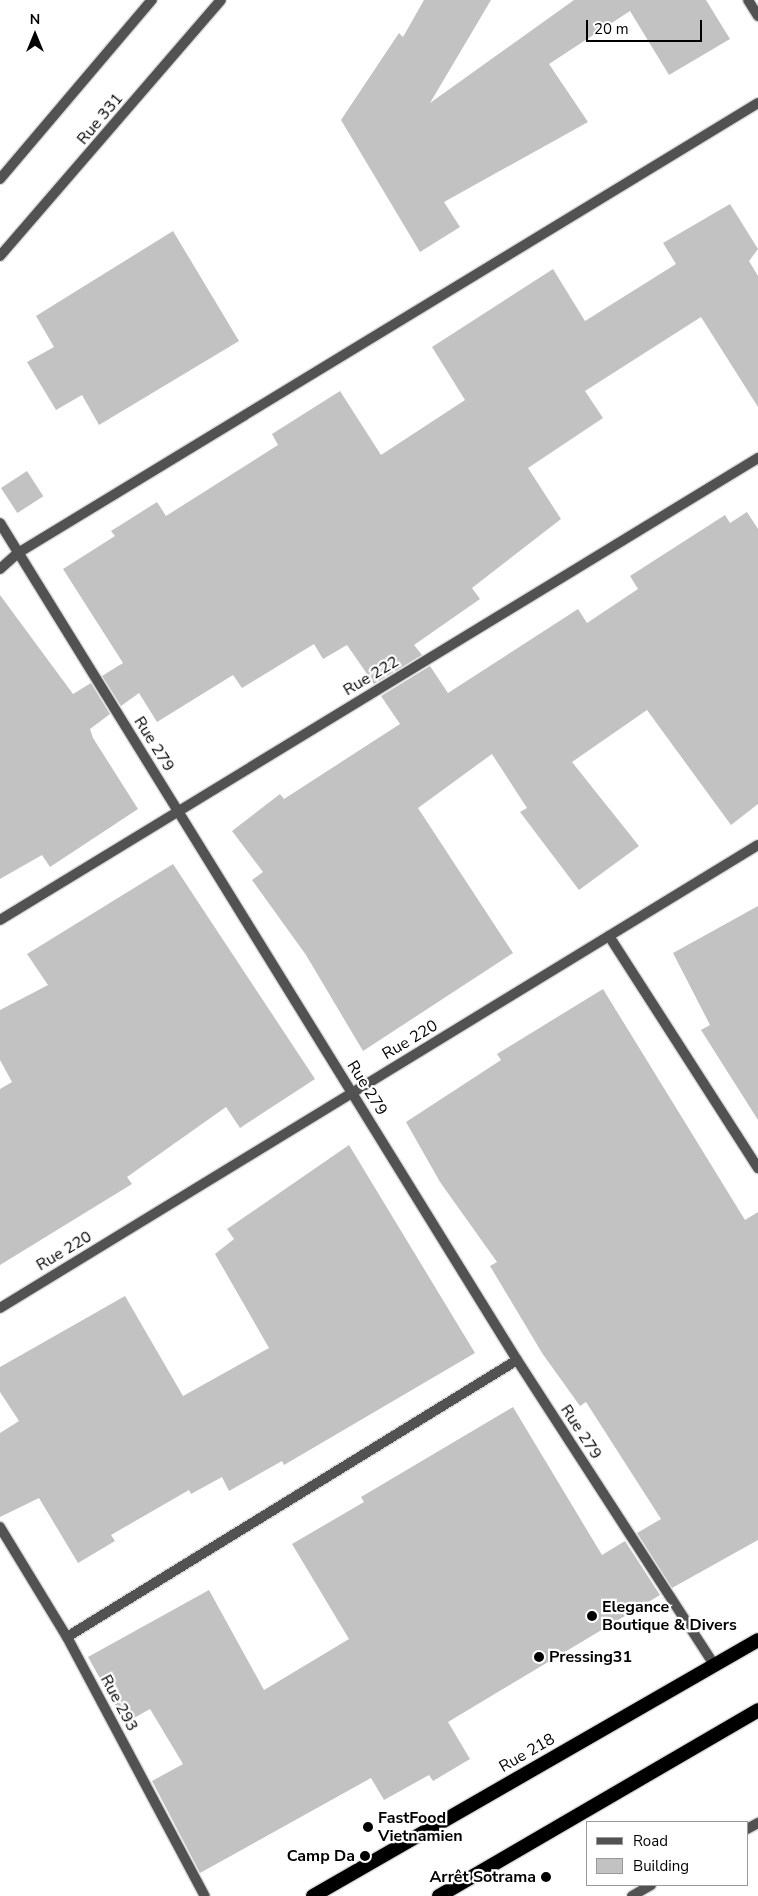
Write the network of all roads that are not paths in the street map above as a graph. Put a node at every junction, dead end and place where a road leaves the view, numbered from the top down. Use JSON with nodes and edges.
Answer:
{"nodes":[{"id":1,"x":152,"y":0,"type":"edge"},
{"id":2,"x":221,"y":0,"type":"edge"},
{"id":3,"x":748,"y":0,"type":"edge"},
{"id":4,"x":758,"y":16,"type":"edge"},
{"id":5,"x":758,"y":102,"type":"edge"},
{"id":6,"x":0,"y":180,"type":"edge"},
{"id":7,"x":0,"y":256,"type":"edge"},
{"id":8,"x":758,"y":458,"type":"edge"},
{"id":9,"x":0,"y":523,"type":"edge"},
{"id":10,"x":18,"y":553,"type":"junction"},
{"id":11,"x":0,"y":569,"type":"edge"},
{"id":12,"x":178,"y":811,"type":"junction"},
{"id":13,"x":758,"y":845,"type":"edge"},
{"id":14,"x":0,"y":920,"type":"edge"},
{"id":15,"x":609,"y":936,"type":"junction"},
{"id":16,"x":352,"y":1093,"type":"junction"},
{"id":17,"x":758,"y":1168,"type":"edge"},
{"id":18,"x":0,"y":1308,"type":"edge"},
{"id":19,"x":517,"y":1360,"type":"junction"},
{"id":20,"x":0,"y":1527,"type":"edge"},
{"id":21,"x":67,"y":1637,"type":"junction"},
{"id":22,"x":758,"y":1640,"type":"edge"},
{"id":23,"x":714,"y":1665,"type":"junction"},
{"id":24,"x":758,"y":1710,"type":"edge"},
{"id":25,"x":649,"y":1886,"type":"edge"},
{"id":26,"x":205,"y":1896,"type":"edge"},
{"id":27,"x":313,"y":1896,"type":"edge"},
{"id":28,"x":439,"y":1896,"type":"edge"},
{"id":29,"x":632,"y":1896,"type":"edge"}],
"edges":[{"from":1,"to":6,"type":"street"},
{"from":2,"to":7,"type":"street","name":"Rue 331"},
{"from":3,"to":4,"type":"street"},
{"from":5,"to":10,"type":"street"},
{"from":8,"to":12,"type":"street","name":"Rue 222"},
{"from":9,"to":10,"type":"street","name":"Rue 279"},
{"from":10,"to":11,"type":"street"},
{"from":10,"to":12,"type":"street","name":"Rue 279"},
{"from":12,"to":14,"type":"street","name":"Rue 222"},
{"from":12,"to":16,"type":"street","name":"Rue 279"},
{"from":13,"to":15,"type":"street","name":"Rue 220"},
{"from":15,"to":16,"type":"street","name":"Rue 220"},
{"from":15,"to":17,"type":"street"},
{"from":16,"to":18,"type":"street","name":"Rue 220"},
{"from":16,"to":19,"type":"street","name":"Rue 279"},
{"from":19,"to":21,"type":"street"},
{"from":19,"to":23,"type":"street","name":"Rue 279"},
{"from":20,"to":21,"type":"street","name":"Rue 293"},
{"from":21,"to":26,"type":"street","name":"Rue 293"},
{"from":22,"to":23,"type":"highway","name":"Rue 218"},
{"from":23,"to":27,"type":"highway","name":"Rue 218"},
{"from":24,"to":28,"type":"highway"},
{"from":25,"to":29,"type":"street"}]}
